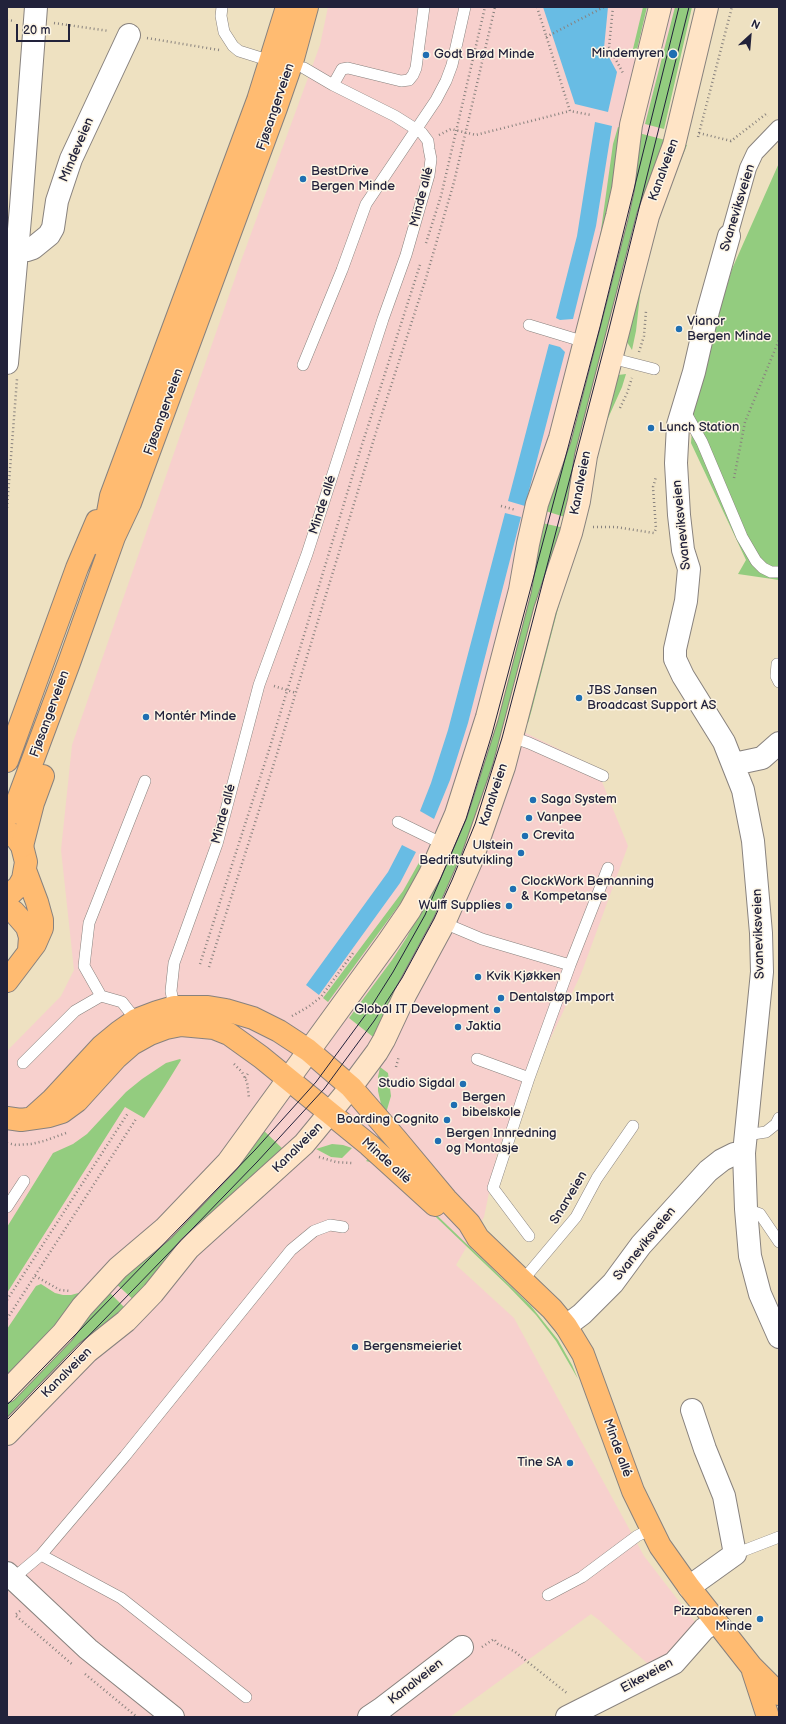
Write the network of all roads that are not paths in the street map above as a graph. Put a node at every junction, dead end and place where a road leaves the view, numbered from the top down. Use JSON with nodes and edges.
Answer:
{"nodes":[{"id":1,"x":36,"y":7,"type":"edge"},
{"id":2,"x":222,"y":7,"type":"edge"},
{"id":3,"x":286,"y":7,"type":"edge"},
{"id":4,"x":307,"y":7,"type":"edge"},
{"id":5,"x":424,"y":7,"type":"edge"},
{"id":6,"x":465,"y":7,"type":"edge"},
{"id":7,"x":660,"y":7,"type":"edge"},
{"id":8,"x":707,"y":7,"type":"edge"},
{"id":9,"x":129,"y":35,"type":"road end"},
{"id":10,"x":271,"y":61,"type":"junction"},
{"id":11,"x":304,"y":68,"type":"dead end"},
{"id":12,"x":333,"y":85,"type":"junction"},
{"id":13,"x":779,"y":128,"type":"edge"},
{"id":14,"x":417,"y":129,"type":"junction"},
{"id":15,"x":729,"y":236,"type":"joint"},
{"id":16,"x":17,"y":250,"type":"junction"},
{"id":17,"x":529,"y":325,"type":"dead end"},
{"id":18,"x":585,"y":342,"type":"junction"},
{"id":19,"x":611,"y":358,"type":"junction"},
{"id":20,"x":10,"y":363,"type":"edge"},
{"id":21,"x":303,"y":365,"type":"dead end"},
{"id":22,"x":654,"y":368,"type":"dead end"},
{"id":23,"x":681,"y":412,"type":"junction"},
{"id":24,"x":115,"y":497,"type":"junction"},
{"id":25,"x":779,"y":572,"type":"edge"},
{"id":26,"x":777,"y":664,"type":"dead end"},
{"id":27,"x":779,"y":682,"type":"edge"},
{"id":28,"x":512,"y":737,"type":"junction"},
{"id":29,"x":779,"y":743,"type":"edge"},
{"id":30,"x":755,"y":760,"type":"junction"},
{"id":31,"x":7,"y":761,"type":"edge"},
{"id":32,"x":734,"y":764,"type":"junction"},
{"id":33,"x":779,"y":766,"type":"edge"},
{"id":34,"x":603,"y":776,"type":"dead end"},
{"id":35,"x":145,"y":781,"type":"dead end"},
{"id":36,"x":9,"y":813,"type":"edge"},
{"id":37,"x":398,"y":822,"type":"dead end"},
{"id":38,"x":435,"y":840,"type":"junction"},
{"id":39,"x":22,"y":846,"type":"junction"},
{"id":40,"x":608,"y":868,"type":"dead end"},
{"id":41,"x":25,"y":870,"type":"junction"},
{"id":42,"x":7,"y":897,"type":"edge"},
{"id":43,"x":7,"y":907,"type":"edge"},
{"id":44,"x":444,"y":923,"type":"junction"},
{"id":45,"x":29,"y":950,"type":"junction"},
{"id":46,"x":570,"y":965,"type":"junction"},
{"id":47,"x":7,"y":981,"type":"edge"},
{"id":48,"x":101,"y":996,"type":"junction"},
{"id":49,"x":174,"y":1007,"type":"junction"},
{"id":50,"x":136,"y":1020,"type":"junction"},
{"id":51,"x":308,"y":1050,"type":"junction"},
{"id":52,"x":477,"y":1059,"type":"dead end"},
{"id":53,"x":23,"y":1063,"type":"dead end"},
{"id":54,"x":529,"y":1078,"type":"junction"},
{"id":55,"x":287,"y":1079,"type":"junction"},
{"id":56,"x":351,"y":1087,"type":"junction"},
{"id":57,"x":330,"y":1114,"type":"junction"},
{"id":58,"x":7,"y":1118,"type":"edge"},
{"id":59,"x":32,"y":1118,"type":"junction"},
{"id":60,"x":779,"y":1118,"type":"edge"},
{"id":61,"x":633,"y":1126,"type":"dead end"},
{"id":62,"x":745,"y":1144,"type":"junction"},
{"id":63,"x":24,"y":1181,"type":"dead end"},
{"id":64,"x":7,"y":1207,"type":"edge"},
{"id":65,"x":746,"y":1209,"type":"junction"},
{"id":66,"x":343,"y":1227,"type":"dead end"},
{"id":67,"x":529,"y":1236,"type":"dead end"},
{"id":68,"x":478,"y":1238,"type":"junction"},
{"id":69,"x":779,"y":1242,"type":"edge"},
{"id":70,"x":523,"y":1280,"type":"junction"},
{"id":71,"x":566,"y":1326,"type":"junction"},
{"id":72,"x":779,"y":1337,"type":"edge"},
{"id":73,"x":7,"y":1391,"type":"edge"},
{"id":74,"x":692,"y":1410,"type":"dead end"},
{"id":75,"x":7,"y":1434,"type":"edge"},
{"id":76,"x":652,"y":1529,"type":"junction"},
{"id":77,"x":779,"y":1537,"type":"edge"},
{"id":78,"x":734,"y":1554,"type":"junction"},
{"id":79,"x":40,"y":1555,"type":"junction"},
{"id":80,"x":9,"y":1579,"type":"edge"},
{"id":81,"x":689,"y":1587,"type":"junction"},
{"id":82,"x":548,"y":1595,"type":"dead end"},
{"id":83,"x":716,"y":1621,"type":"junction"},
{"id":84,"x":472,"y":1647,"type":"road end"},
{"id":85,"x":751,"y":1666,"type":"junction"},
{"id":86,"x":779,"y":1694,"type":"edge"},
{"id":87,"x":246,"y":1697,"type":"dead end"},
{"id":88,"x":576,"y":1712,"type":"edge"},
{"id":89,"x":173,"y":1717,"type":"edge"},
{"id":90,"x":368,"y":1717,"type":"edge"},
{"id":91,"x":768,"y":1717,"type":"edge"}],
"edges":[{"from":1,"to":16,"type":"street"},
{"from":2,"to":10,"type":"lane","name":"Fjøsangerveien"},
{"from":3,"to":10,"type":"main road","name":"Fjøsangerveien"},
{"from":4,"to":24,"type":"main road","name":"Fjøsangerveien"},
{"from":5,"to":12,"type":"lane"},
{"from":6,"to":14,"type":"lane"},
{"from":7,"to":18,"type":"main road"},
{"from":8,"to":19,"type":"main road","name":"Kanalveien"},
{"from":9,"to":16,"type":"street","name":"Mindeveien"},
{"from":10,"to":24,"type":"main road","name":"Fjøsangerveien"},
{"from":11,"to":12,"type":"lane"},
{"from":12,"to":14,"type":"lane"},
{"from":13,"to":15,"type":"street","name":"Svaneviksveien"},
{"from":14,"to":21,"type":"lane"},
{"from":14,"to":49,"type":"lane","name":"Minde allé"},
{"from":15,"to":23,"type":"street","name":"Svaneviksveien"},
{"from":16,"to":20,"type":"street"},
{"from":17,"to":18,"type":"lane"},
{"from":18,"to":38,"type":"main road"},
{"from":19,"to":22,"type":"lane"},
{"from":19,"to":28,"type":"main road","name":"Kanalveien"},
{"from":23,"to":25,"type":"lane"},
{"from":23,"to":32,"type":"street","name":"Svaneviksveien"},
{"from":24,"to":31,"type":"main road"},
{"from":24,"to":36,"type":"main road","name":"Fjøsangerveien"},
{"from":24,"to":39,"type":"main road"},
{"from":26,"to":27,"type":"lane"},
{"from":28,"to":34,"type":"lane"},
{"from":28,"to":44,"type":"main road","name":"Kanalveien"},
{"from":29,"to":30,"type":"street"},
{"from":30,"to":32,"type":"street"},
{"from":30,"to":33,"type":"street"},
{"from":32,"to":62,"type":"street","name":"Svaneviksveien"},
{"from":35,"to":48,"type":"lane"},
{"from":36,"to":39,"type":"main road"},
{"from":37,"to":38,"type":"lane"},
{"from":38,"to":51,"type":"main road"},
{"from":39,"to":41,"type":"main road"},
{"from":40,"to":46,"type":"lane"},
{"from":41,"to":42,"type":"main road"},
{"from":41,"to":45,"type":"main road"},
{"from":43,"to":45,"type":"main road"},
{"from":44,"to":46,"type":"lane"},
{"from":44,"to":56,"type":"main road","name":"Kanalveien"},
{"from":45,"to":47,"type":"main road"},
{"from":46,"to":54,"type":"lane"},
{"from":48,"to":50,"type":"lane"},
{"from":48,"to":53,"type":"lane"},
{"from":49,"to":50,"type":"main road","name":"Minde allé"},
{"from":49,"to":51,"type":"main road","name":"Minde allé"},
{"from":50,"to":59,"type":"main road","name":"Minde allé"},
{"from":51,"to":55,"type":"main road"},
{"from":51,"to":56,"type":"main road","name":"Minde allé"},
{"from":52,"to":54,"type":"lane"},
{"from":54,"to":67,"type":"lane"},
{"from":55,"to":57,"type":"main road","name":"Minde allé"},
{"from":55,"to":59,"type":"main road","name":"Minde allé"},
{"from":55,"to":73,"type":"main road"},
{"from":56,"to":57,"type":"main road","name":"Kanalveien"},
{"from":56,"to":68,"type":"main road","name":"Minde allé"},
{"from":57,"to":68,"type":"main road","name":"Minde allé"},
{"from":57,"to":75,"type":"main road","name":"Kanalveien"},
{"from":58,"to":59,"type":"main road","name":"Minde allé"},
{"from":60,"to":62,"type":"lane"},
{"from":61,"to":70,"type":"lane","name":"Snarveien"},
{"from":62,"to":65,"type":"street","name":"Svaneviksveien"},
{"from":62,"to":71,"type":"street","name":"Svaneviksveien"},
{"from":63,"to":64,"type":"lane"},
{"from":65,"to":69,"type":"lane"},
{"from":65,"to":72,"type":"street","name":"Svaneviksveien"},
{"from":66,"to":79,"type":"lane"},
{"from":68,"to":70,"type":"main road","name":"Minde allé"},
{"from":70,"to":71,"type":"main road","name":"Minde allé"},
{"from":71,"to":76,"type":"main road","name":"Minde allé"},
{"from":74,"to":78,"type":"street"},
{"from":76,"to":81,"type":"main road","name":"Minde allé"},
{"from":76,"to":82,"type":"lane"},
{"from":77,"to":78,"type":"lane"},
{"from":78,"to":81,"type":"street"},
{"from":79,"to":80,"type":"lane"},
{"from":79,"to":87,"type":"lane"},
{"from":80,"to":89,"type":"street"},
{"from":81,"to":83,"type":"main road","name":"Minde allé"},
{"from":83,"to":85,"type":"main road","name":"Minde allé"},
{"from":83,"to":88,"type":"street","name":"Eikeveien"},
{"from":84,"to":90,"type":"street","name":"Kanalveien"},
{"from":85,"to":86,"type":"main road","name":"Minde allé"},
{"from":85,"to":91,"type":"main road","name":"Minde allé"}]}
